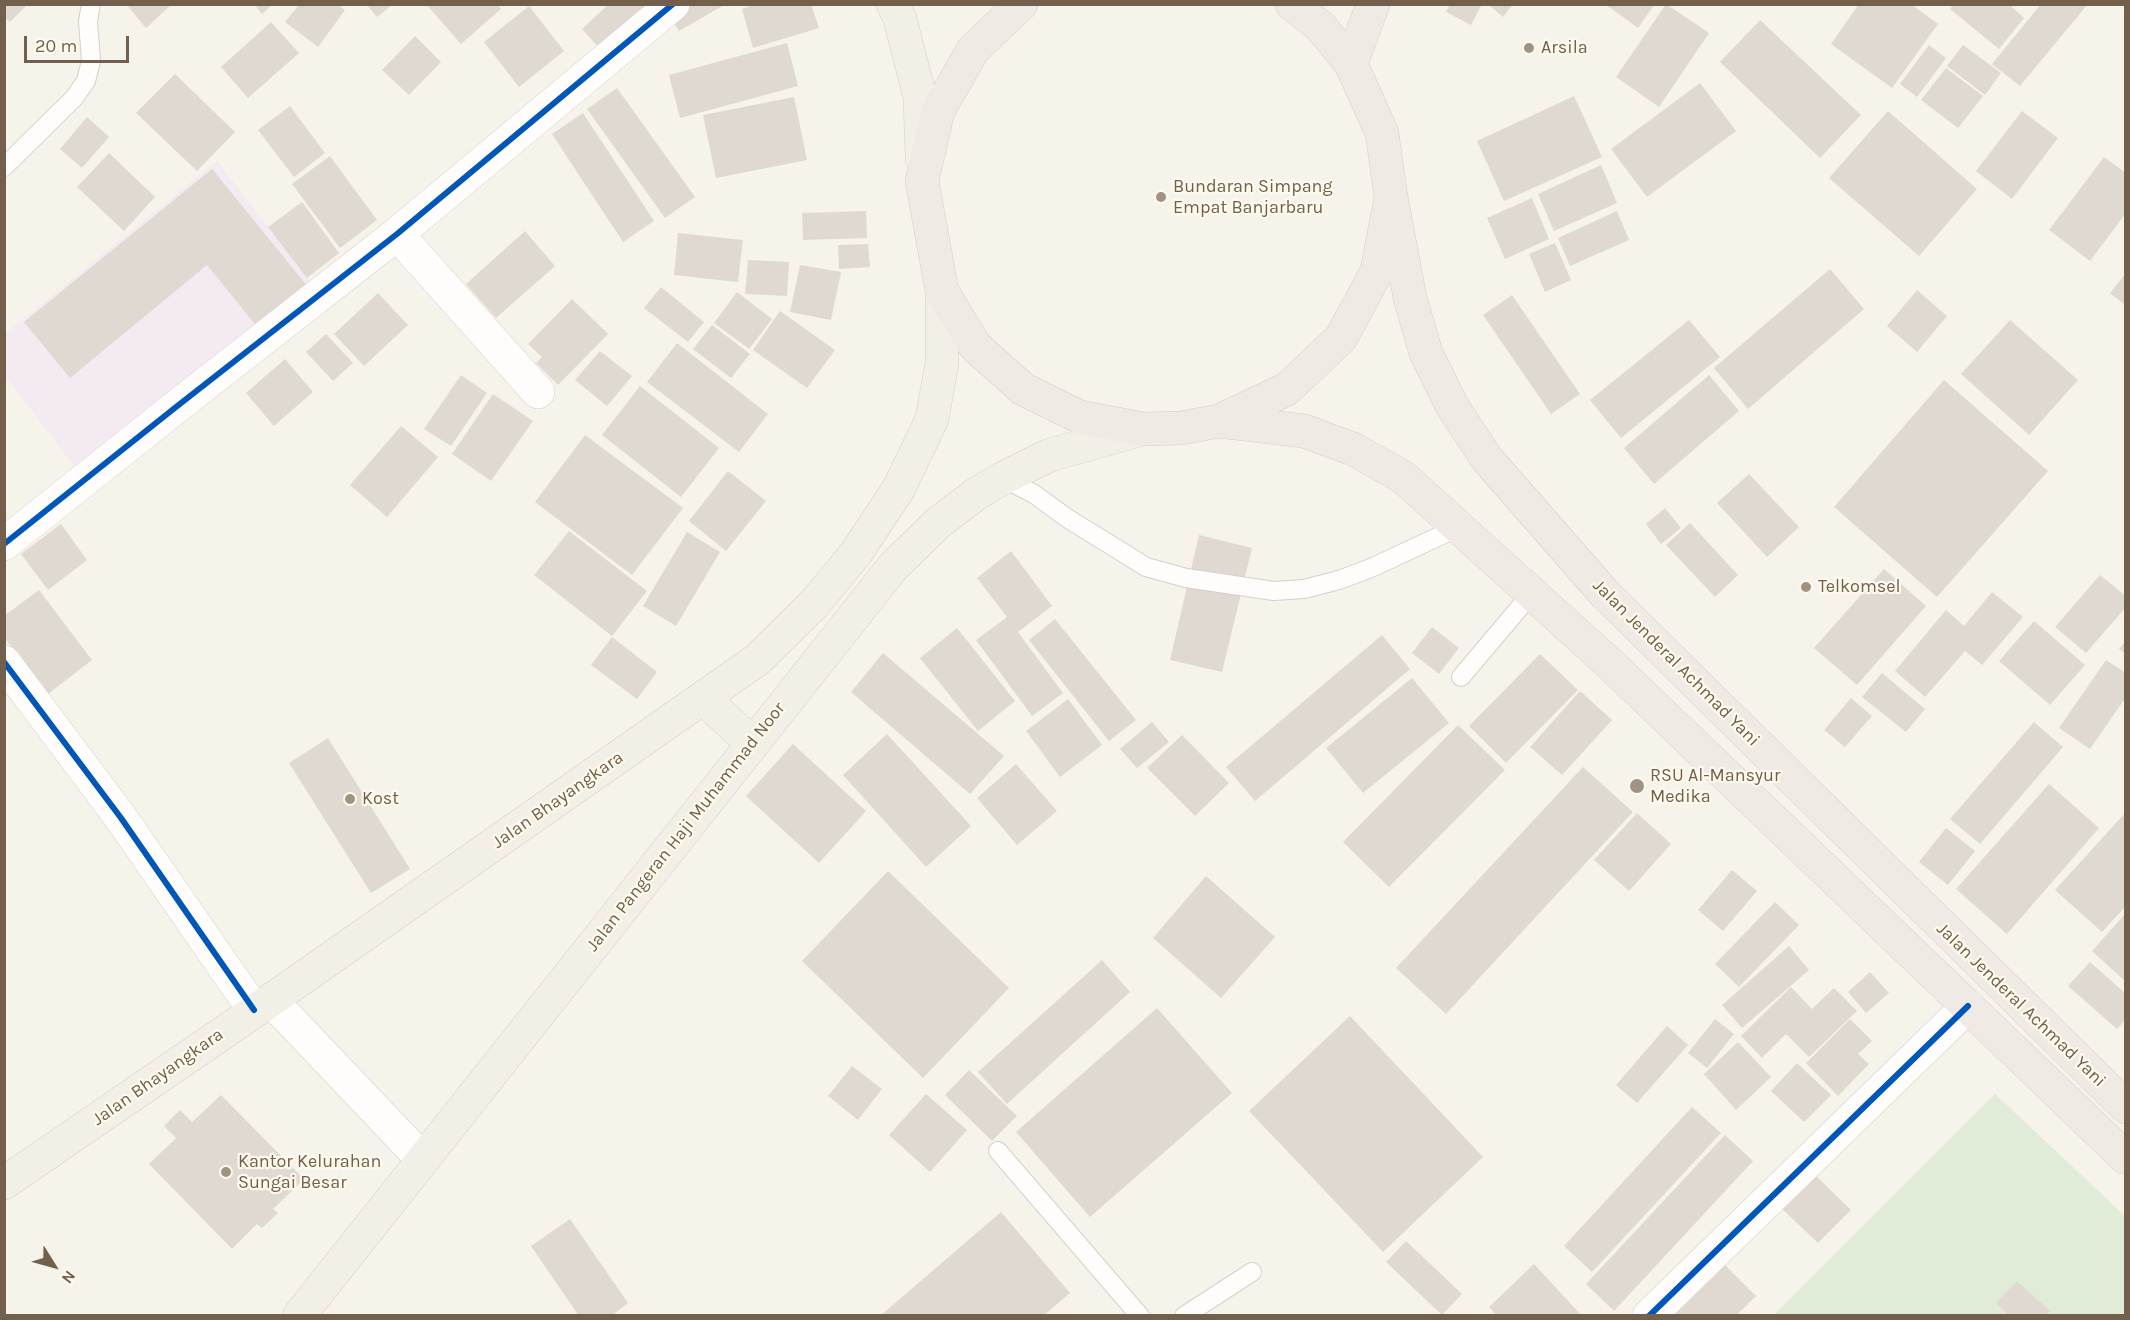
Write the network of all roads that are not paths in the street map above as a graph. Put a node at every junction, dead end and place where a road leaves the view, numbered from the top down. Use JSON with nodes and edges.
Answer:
{"nodes":[{"id":1,"x":91,"y":4,"type":"edge"},
{"id":2,"x":673,"y":4,"type":"edge"},
{"id":3,"x":893,"y":4,"type":"edge"},
{"id":4,"x":1021,"y":4,"type":"edge"},
{"id":5,"x":1292,"y":4,"type":"edge"},
{"id":6,"x":1373,"y":4,"type":"edge"},
{"id":7,"x":1351,"y":64,"type":"junction"},
{"id":8,"x":4,"y":167,"type":"edge"},
{"id":9,"x":922,"y":181,"type":"junction"},
{"id":10,"x":1390,"y":197,"type":"junction"},
{"id":11,"x":397,"y":234,"type":"junction"},
{"id":12,"x":942,"y":291,"type":"junction"},
{"id":13,"x":538,"y":392,"type":"dead end"},
{"id":14,"x":1218,"y":421,"type":"junction"},
{"id":15,"x":1143,"y":429,"type":"junction"},
{"id":16,"x":1003,"y":478,"type":"junction"},
{"id":17,"x":1458,"y":527,"type":"junction"},
{"id":18,"x":4,"y":544,"type":"edge"},
{"id":19,"x":1532,"y":593,"type":"junction"},
{"id":20,"x":4,"y":662,"type":"edge"},
{"id":21,"x":1461,"y":678,"type":"dead end"},
{"id":22,"x":703,"y":698,"type":"junction"},
{"id":23,"x":752,"y":743,"type":"junction"},
{"id":24,"x":262,"y":1005,"type":"junction"},
{"id":25,"x":1968,"y":1006,"type":"junction"},
{"id":26,"x":2126,"y":1107,"type":"edge"},
{"id":27,"x":998,"y":1151,"type":"dead end"},
{"id":28,"x":2126,"y":1158,"type":"edge"},
{"id":29,"x":423,"y":1160,"type":"junction"},
{"id":30,"x":4,"y":1183,"type":"edge"},
{"id":31,"x":1252,"y":1272,"type":"dead end"},
{"id":32,"x":299,"y":1316,"type":"edge"},
{"id":33,"x":1140,"y":1316,"type":"edge"},
{"id":34,"x":1184,"y":1316,"type":"edge"},
{"id":35,"x":1649,"y":1316,"type":"edge"}],
"edges":[{"from":1,"to":8,"type":"lane"},
{"from":2,"to":11,"type":"street"},
{"from":3,"to":9,"type":"main road"},
{"from":4,"to":9,"type":"highway"},
{"from":5,"to":7,"type":"highway"},
{"from":6,"to":7,"type":"highway"},
{"from":7,"to":10,"type":"highway"},
{"from":9,"to":12,"type":"highway"},
{"from":10,"to":14,"type":"highway"},
{"from":10,"to":26,"type":"highway","name":"Jalan Jenderal Achmad Yani"},
{"from":11,"to":13,"type":"street"},
{"from":11,"to":18,"type":"street"},
{"from":12,"to":15,"type":"highway"},
{"from":12,"to":22,"type":"main road","name":"Jalan Bhayangkara"},
{"from":14,"to":15,"type":"highway"},
{"from":14,"to":17,"type":"highway","name":"Jalan Jenderal Achmad Yani"},
{"from":15,"to":16,"type":"main road","name":"Jalan Pangeran Haji Muhammad Noor"},
{"from":16,"to":17,"type":"lane"},
{"from":16,"to":23,"type":"main road","name":"Jalan Pangeran Haji Muhammad Noor"},
{"from":17,"to":19,"type":"highway","name":"Jalan Jenderal Achmad Yani"},
{"from":19,"to":21,"type":"lane"},
{"from":19,"to":25,"type":"highway","name":"Jalan Jenderal Achmad Yani"},
{"from":20,"to":24,"type":"street"},
{"from":22,"to":23,"type":"main road"},
{"from":22,"to":24,"type":"main road","name":"Jalan Bhayangkara"},
{"from":23,"to":29,"type":"main road","name":"Jalan Pangeran Haji Muhammad Noor"},
{"from":24,"to":29,"type":"street"},
{"from":24,"to":30,"type":"main road","name":"Jalan Bhayangkara"},
{"from":25,"to":28,"type":"highway","name":"Jalan Jenderal Achmad Yani"},
{"from":25,"to":35,"type":"street"},
{"from":27,"to":33,"type":"lane"},
{"from":29,"to":32,"type":"main road","name":"Jalan Pangeran Haji Muhammad Noor"},
{"from":31,"to":34,"type":"lane"}]}
